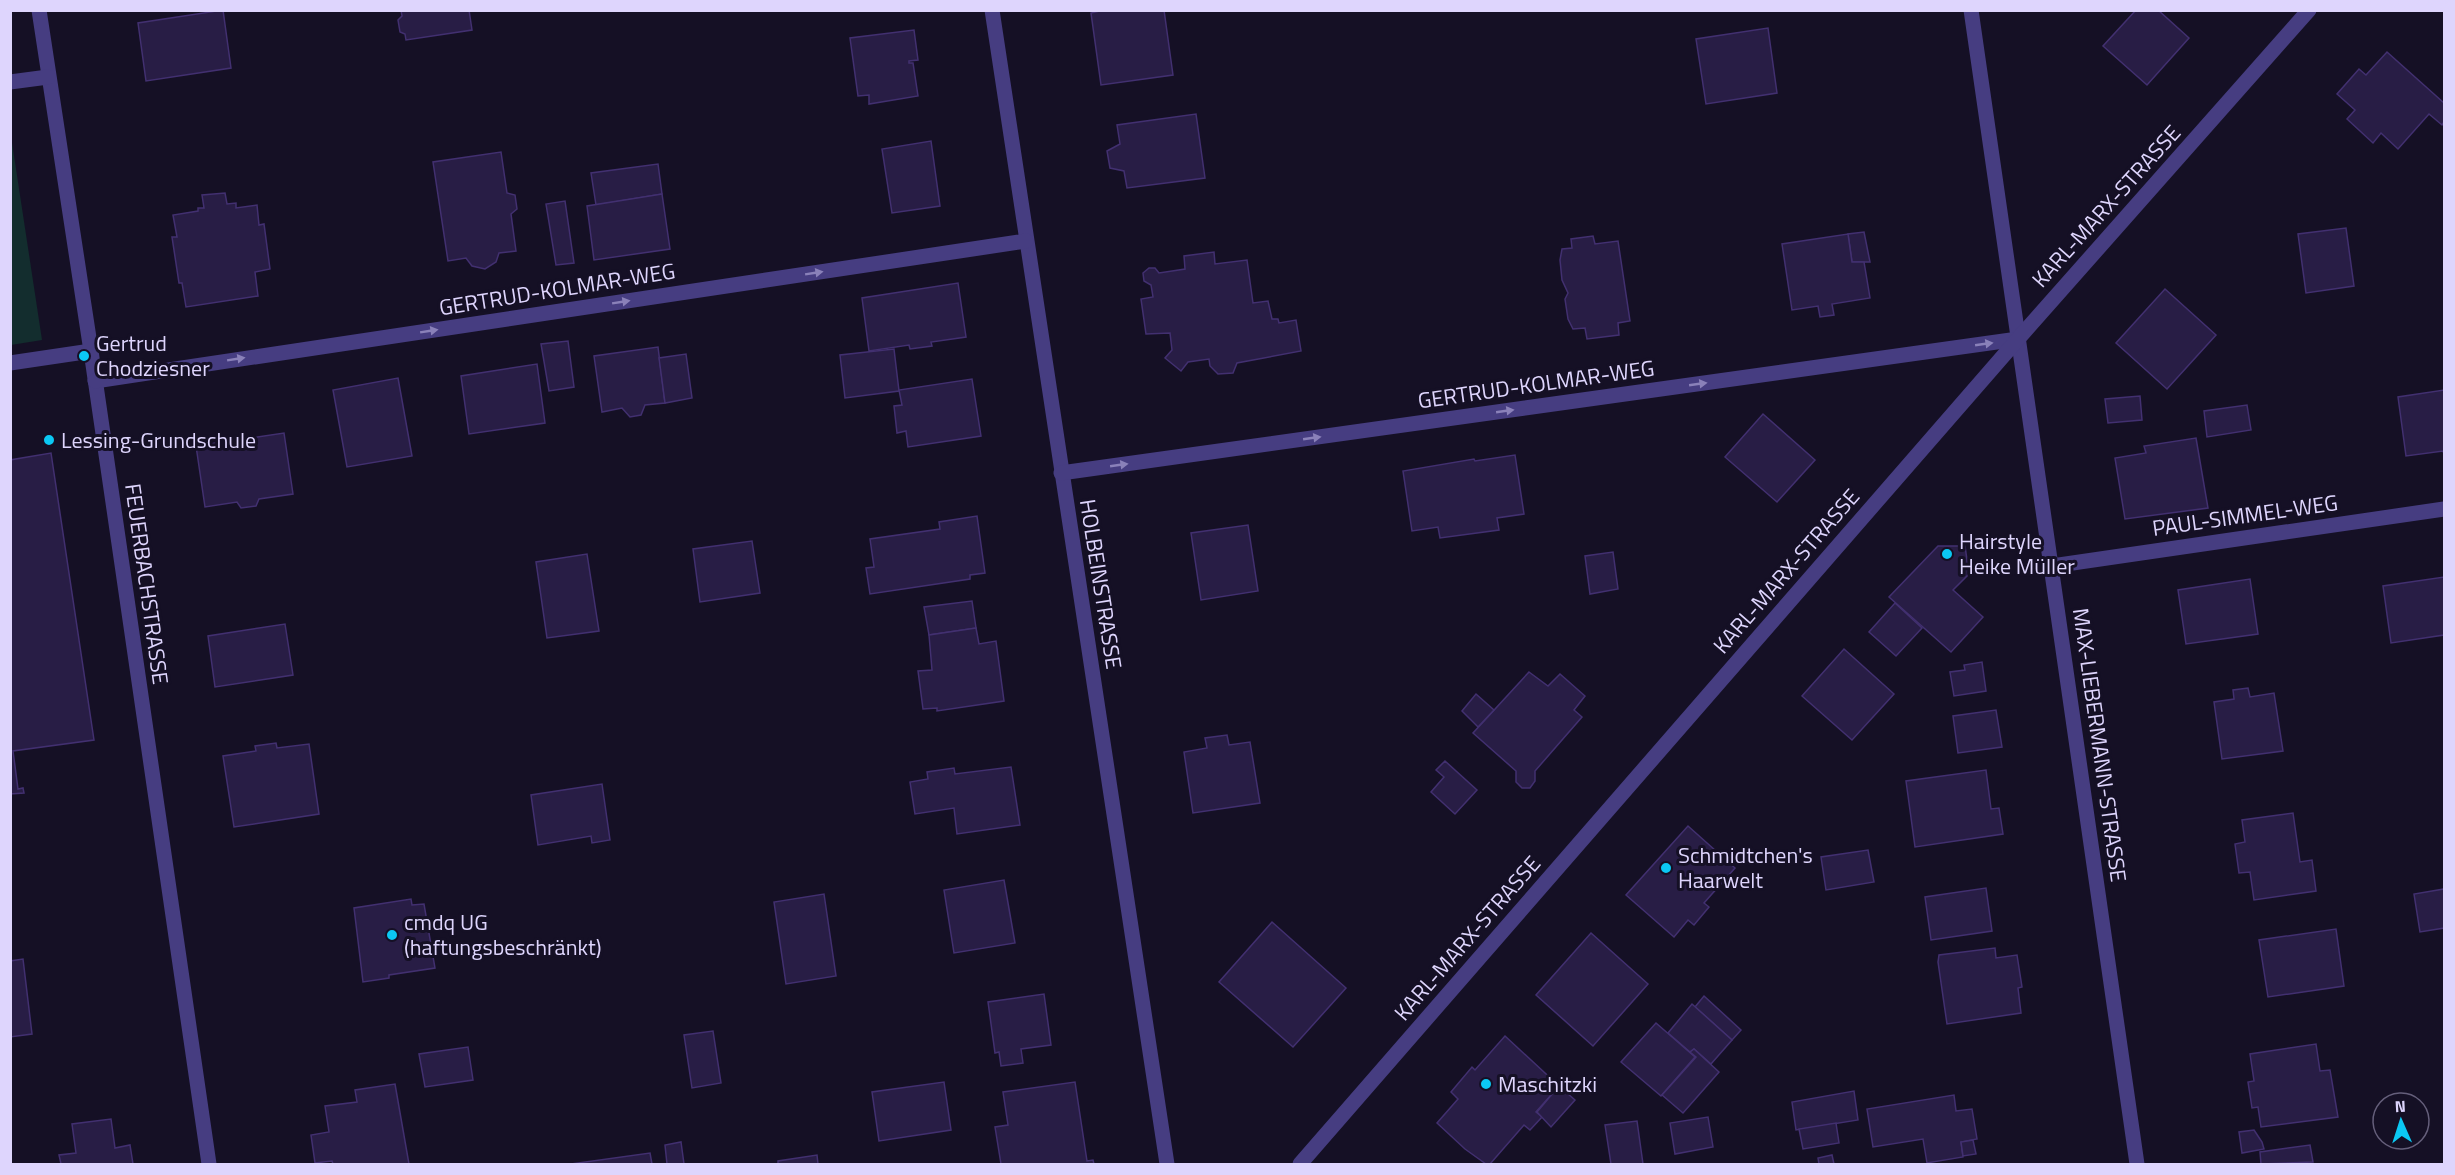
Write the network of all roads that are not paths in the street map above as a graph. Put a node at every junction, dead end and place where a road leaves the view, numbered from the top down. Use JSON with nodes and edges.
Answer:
{"nodes":[{"id":1,"x":39,"y":10,"type":"edge"},
{"id":2,"x":992,"y":10,"type":"edge"},
{"id":3,"x":1971,"y":10,"type":"edge"},
{"id":4,"x":2309,"y":10,"type":"edge"},
{"id":5,"x":48,"y":77,"type":"junction"},
{"id":6,"x":10,"y":82,"type":"edge"},
{"id":7,"x":1026,"y":241,"type":"junction"},
{"id":8,"x":2018,"y":339,"type":"junction"},
{"id":9,"x":91,"y":351,"type":"junction"},
{"id":10,"x":10,"y":363,"type":"edge"},
{"id":11,"x":95,"y":381,"type":"junction"},
{"id":12,"x":1061,"y":473,"type":"junction"},
{"id":13,"x":2445,"y":509,"type":"edge"},
{"id":14,"x":2052,"y":566,"type":"junction"},
{"id":15,"x":209,"y":1164,"type":"edge"},
{"id":16,"x":1167,"y":1164,"type":"edge"},
{"id":17,"x":1300,"y":1164,"type":"edge"},
{"id":18,"x":2137,"y":1164,"type":"edge"}],
"edges":[{"from":1,"to":5,"type":"street","name":"FEUERBACHSTRASSE"},
{"from":2,"to":7,"type":"street","name":"HOLBEINSTRASSE"},
{"from":3,"to":8,"type":"street","name":"MAX-LIEBERMANN-STRASSE"},
{"from":4,"to":8,"type":"street","name":"KARL-MARX-STRASSE"},
{"from":5,"to":6,"type":"street"},
{"from":5,"to":9,"type":"street","name":"FEUERBACHSTRASSE"},
{"from":11,"to":7,"type":"street","name":"GERTRUD-KOLMAR-WEG","one_way":true},
{"from":7,"to":12,"type":"street","name":"HOLBEINSTRASSE"},
{"from":12,"to":8,"type":"street","name":"GERTRUD-KOLMAR-WEG","one_way":true},
{"from":8,"to":14,"type":"street","name":"MAX-LIEBERMANN-STRASSE"},
{"from":8,"to":17,"type":"street","name":"KARL-MARX-STRASSE"},
{"from":9,"to":10,"type":"street"},
{"from":9,"to":11,"type":"street","name":"FEUERBACHSTRASSE"},
{"from":11,"to":15,"type":"street","name":"FEUERBACHSTRASSE"},
{"from":12,"to":16,"type":"street","name":"HOLBEINSTRASSE"},
{"from":13,"to":14,"type":"street","name":"PAUL-SIMMEL-WEG"},
{"from":14,"to":18,"type":"street","name":"MAX-LIEBERMANN-STRASSE"}]}
